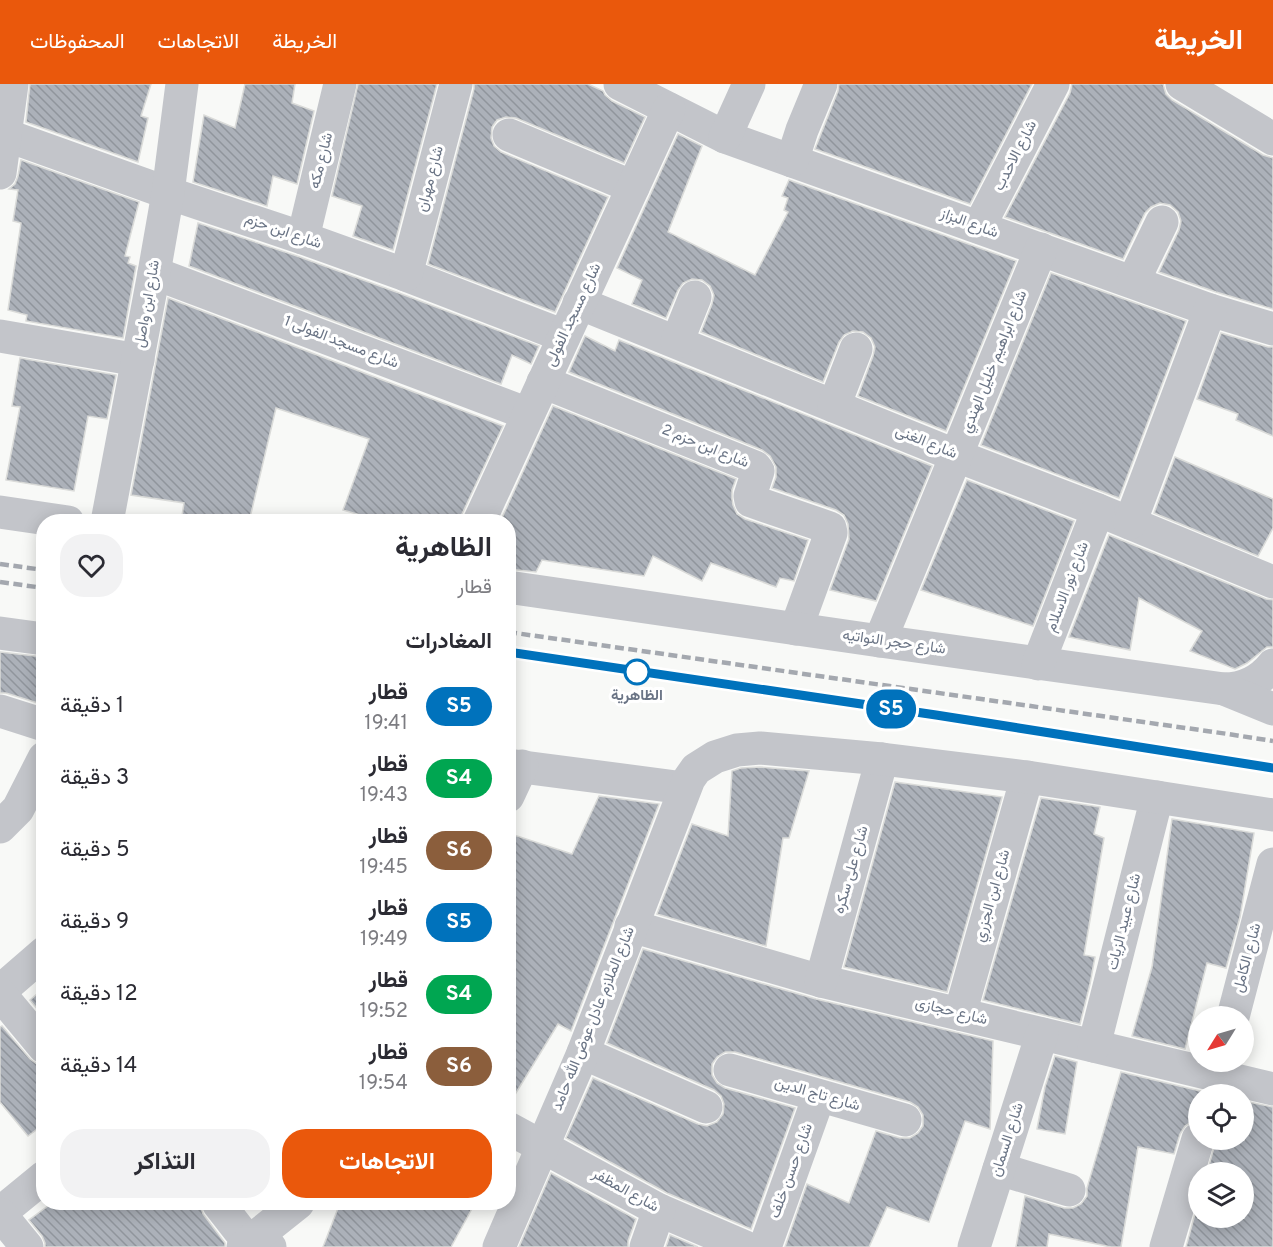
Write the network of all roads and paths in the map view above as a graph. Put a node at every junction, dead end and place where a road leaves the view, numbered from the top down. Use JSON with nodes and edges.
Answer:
{"nodes":[{"id":1,"x":12,"y":84,"type":"edge"},
{"id":2,"x":182,"y":84,"type":"edge"},
{"id":3,"x":340,"y":84,"type":"edge"},
{"id":4,"x":456,"y":84,"type":"edge"},
{"id":5,"x":620,"y":84,"type":"edge"},
{"id":6,"x":749,"y":84,"type":"edge"},
{"id":7,"x":821,"y":84,"type":"edge"},
{"id":8,"x":1053,"y":84,"type":"edge"},
{"id":9,"x":1182,"y":84,"type":"edge"},
{"id":10,"x":669,"y":109,"type":"junction"},
{"id":11,"x":3,"y":134,"type":"edge"},
{"id":12,"x":509,"y":135,"type":"dead end"},
{"id":13,"x":725,"y":137,"type":"junction"},
{"id":14,"x":1273,"y":138,"type":"edge"},
{"id":15,"x":792,"y":161,"type":"junction"},
{"id":16,"x":0,"y":173,"type":"edge"},
{"id":17,"x":633,"y":187,"type":"junction"},
{"id":18,"x":168,"y":193,"type":"junction"},
{"id":19,"x":1162,"y":222,"type":"dead end"},
{"id":20,"x":979,"y":227,"type":"junction"},
{"id":21,"x":303,"y":238,"type":"junction"},
{"id":22,"x":1041,"y":249,"type":"junction"},
{"id":23,"x":154,"y":273,"type":"junction"},
{"id":24,"x":405,"y":275,"type":"junction"},
{"id":25,"x":1133,"y":282,"type":"junction"},
{"id":26,"x":695,"y":297,"type":"dead end"},
{"id":27,"x":579,"y":303,"type":"junction"},
{"id":28,"x":1210,"y":310,"type":"junction"},
{"id":29,"x":1273,"y":329,"type":"edge"},
{"id":30,"x":0,"y":336,"type":"edge"},
{"id":31,"x":564,"y":336,"type":"junction"},
{"id":32,"x":676,"y":342,"type":"junction"},
{"id":33,"x":856,"y":349,"type":"dead end"},
{"id":34,"x":138,"y":360,"type":"junction"},
{"id":35,"x":543,"y":382,"type":"junction"},
{"id":36,"x":834,"y":406,"type":"junction"},
{"id":37,"x":528,"y":414,"type":"junction"},
{"id":38,"x":957,"y":456,"type":"junction"},
{"id":39,"x":1098,"y":510,"type":"junction"},
{"id":40,"x":0,"y":512,"type":"edge"},
{"id":41,"x":109,"y":514,"type":"edge"},
{"id":42,"x":482,"y":514,"type":"edge"},
{"id":43,"x":36,"y":517,"type":"edge"},
{"id":44,"x":1130,"y":523,"type":"junction"},
{"id":45,"x":1273,"y":582,"type":"edge"},
{"id":46,"x":516,"y":588,"type":"edge"},
{"id":47,"x":796,"y":629,"type":"junction"},
{"id":48,"x":0,"y":633,"type":"edge"},
{"id":49,"x":36,"y":638,"type":"edge"},
{"id":50,"x":880,"y":641,"type":"junction"},
{"id":51,"x":1038,"y":664,"type":"junction"},
{"id":52,"x":1273,"y":665,"type":"edge"},
{"id":53,"x":1224,"y":689,"type":"junction"},
{"id":54,"x":1273,"y":709,"type":"edge"},
{"id":55,"x":0,"y":711,"type":"edge"},
{"id":56,"x":36,"y":722,"type":"edge"},
{"id":57,"x":882,"y":759,"type":"junction"},
{"id":58,"x":516,"y":765,"type":"edge"},
{"id":59,"x":1026,"y":777,"type":"junction"},
{"id":60,"x":36,"y":780,"type":"edge"},
{"id":61,"x":684,"y":788,"type":"junction"},
{"id":62,"x":1157,"y":797,"type":"junction"},
{"id":63,"x":1273,"y":815,"type":"edge"},
{"id":64,"x":0,"y":827,"type":"edge"},
{"id":65,"x":1273,"y":864,"type":"edge"},
{"id":66,"x":632,"y":926,"type":"junction"},
{"id":67,"x":36,"y":960,"type":"edge"},
{"id":68,"x":821,"y":981,"type":"junction"},
{"id":69,"x":0,"y":992,"type":"edge"},
{"id":70,"x":1236,"y":1006,"type":"edge"},
{"id":71,"x":960,"y":1014,"type":"junction"},
{"id":72,"x":1042,"y":1034,"type":"junction"},
{"id":73,"x":36,"y":1037,"type":"edge"},
{"id":74,"x":1094,"y":1046,"type":"junction"},
{"id":75,"x":583,"y":1053,"type":"junction"},
{"id":76,"x":730,"y":1070,"type":"dead end"},
{"id":77,"x":1217,"y":1078,"type":"edge"},
{"id":78,"x":1273,"y":1089,"type":"edge"},
{"id":79,"x":819,"y":1096,"type":"junction"},
{"id":80,"x":706,"y":1107,"type":"dead end"},
{"id":81,"x":905,"y":1120,"type":"dead end"},
{"id":82,"x":516,"y":1132,"type":"edge"},
{"id":83,"x":543,"y":1146,"type":"junction"},
{"id":84,"x":1195,"y":1150,"type":"edge"},
{"id":85,"x":999,"y":1169,"type":"junction"},
{"id":86,"x":36,"y":1184,"type":"edge"},
{"id":87,"x":1069,"y":1190,"type":"dead end"},
{"id":88,"x":516,"y":1208,"type":"edge"},
{"id":89,"x":223,"y":1210,"type":"edge"},
{"id":90,"x":291,"y":1210,"type":"edge"},
{"id":91,"x":515,"y":1210,"type":"edge"},
{"id":92,"x":659,"y":1210,"type":"junction"},
{"id":93,"x":0,"y":1213,"type":"edge"},
{"id":94,"x":255,"y":1245,"type":"edge"},
{"id":95,"x":27,"y":1247,"type":"edge"},
{"id":96,"x":499,"y":1247,"type":"edge"},
{"id":97,"x":646,"y":1247,"type":"edge"},
{"id":98,"x":745,"y":1247,"type":"edge"},
{"id":99,"x":765,"y":1247,"type":"edge"},
{"id":100,"x":974,"y":1247,"type":"edge"},
{"id":101,"x":1166,"y":1247,"type":"edge"}],
"edges":[{"from":1,"to":11,"type":"street"},
{"from":2,"to":18,"type":"street","name":"شارع ابن واصل"},
{"from":3,"to":21,"type":"street","name":"شارع مكه"},
{"from":4,"to":24,"type":"street","name":"شارع مهران"},
{"from":5,"to":10,"type":"street","name":"شارع البزاز"},
{"from":6,"to":13,"type":"street"},
{"from":7,"to":15,"type":"street"},
{"from":8,"to":20,"type":"street","name":"شارع الاحدب"},
{"from":9,"to":14,"type":"street"},
{"from":10,"to":13,"type":"street","name":"شارع البزاز"},
{"from":10,"to":17,"type":"street","name":"شارع مسجد الفولى"},
{"from":11,"to":16,"type":"street"},
{"from":11,"to":18,"type":"street","name":"شارع ابن حزم"},
{"from":12,"to":17,"type":"street"},
{"from":13,"to":15,"type":"street","name":"شارع البزاز"},
{"from":15,"to":20,"type":"street","name":"شارع البزاز"},
{"from":17,"to":27,"type":"street","name":"شارع مسجد الفولى"},
{"from":18,"to":21,"type":"street","name":"شارع ابن حزم"},
{"from":18,"to":23,"type":"street","name":"شارع ابن واصل"},
{"from":19,"to":25,"type":"street"},
{"from":20,"to":22,"type":"street","name":"شارع البزاز"},
{"from":21,"to":24,"type":"street","name":"شارع ابن حزم"},
{"from":22,"to":25,"type":"street","name":"شارع البزاز"},
{"from":22,"to":38,"type":"street","name":"شارع ابراهيم خليل الهندي"},
{"from":23,"to":34,"type":"street","name":"شارع ابن واصل"},
{"from":23,"to":37,"type":"street","name":"شارع مسجد الفولى 1"},
{"from":24,"to":31,"type":"street","name":"شارع ابن حزم"},
{"from":25,"to":28,"type":"street","name":"شارع البزاز"},
{"from":26,"to":32,"type":"street"},
{"from":27,"to":31,"type":"street","name":"شارع مسجد الفولى"},
{"from":27,"to":32,"type":"street","name":"شارع الغنى"},
{"from":28,"to":29,"type":"street","name":"شارع البزاز"},
{"from":28,"to":44,"type":"street"},
{"from":30,"to":34,"type":"street"},
{"from":31,"to":35,"type":"street","name":"شارع مسجد الفولى"},
{"from":32,"to":36,"type":"street","name":"شارع الغنى"},
{"from":33,"to":36,"type":"street"},
{"from":34,"to":41,"type":"street","name":"شارع ابن واصل"},
{"from":35,"to":37,"type":"street","name":"شارع مسجد الفولى"},
{"from":35,"to":47,"type":"street","name":"شارع ابن حزم 2"},
{"from":36,"to":38,"type":"street","name":"شارع الغنى"},
{"from":37,"to":42,"type":"street","name":"شارع مسجد الفولى"},
{"from":38,"to":39,"type":"street","name":"شارع الغنى"},
{"from":38,"to":50,"type":"street","name":"شارع ابراهيم خليل الهندي"},
{"from":39,"to":44,"type":"street","name":"شارع الغنى"},
{"from":39,"to":51,"type":"street","name":"شارع نور الاسلام"},
{"from":40,"to":43,"type":"street"},
{"from":44,"to":45,"type":"street","name":"شارع الغنى"},
{"from":46,"to":47,"type":"street","name":"شارع حجر النواتيه"},
{"from":47,"to":50,"type":"street","name":"شارع حجر النواتيه"},
{"from":48,"to":49,"type":"street"},
{"from":50,"to":51,"type":"street","name":"شارع حجر النواتيه"},
{"from":51,"to":53,"type":"street","name":"شارع حجر النواتيه"},
{"from":52,"to":53,"type":"street","name":"شارع حجر النواتيه"},
{"from":53,"to":54,"type":"street"},
{"from":55,"to":56,"type":"street"},
{"from":57,"to":59,"type":"street","name":"شارع الملازم عادل عوض الله حامد"},
{"from":57,"to":61,"type":"street","name":"شارع الملازم عادل عوض الله حامد"},
{"from":57,"to":68,"type":"street","name":"شارع على سكره"},
{"from":58,"to":61,"type":"street"},
{"from":59,"to":62,"type":"street","name":"شارع الملازم عادل عوض الله حامد"},
{"from":59,"to":71,"type":"street","name":"شارع ابن الجزري"},
{"from":60,"to":64,"type":"street"},
{"from":61,"to":66,"type":"street","name":"شارع الملازم عادل عوض الله حامد"},
{"from":62,"to":63,"type":"street","name":"شارع الملازم عادل عوض الله حامد"},
{"from":62,"to":74,"type":"street","name":"شارع عبيد الزيات"},
{"from":65,"to":70,"type":"street","name":"شارع الكامل"},
{"from":66,"to":68,"type":"street","name":"شارع حجازى"},
{"from":66,"to":75,"type":"street","name":"شارع الملازم عادل عوض الله حامد"},
{"from":67,"to":69,"type":"street"},
{"from":68,"to":71,"type":"street","name":"شارع حجازى"},
{"from":69,"to":73,"type":"street"},
{"from":71,"to":72,"type":"street","name":"شارع حجازى"},
{"from":72,"to":74,"type":"street","name":"شارع حجازى"},
{"from":72,"to":85,"type":"street","name":"شارع السمان"},
{"from":74,"to":77,"type":"street","name":"شارع حجازى"},
{"from":75,"to":80,"type":"street"},
{"from":75,"to":83,"type":"street","name":"شارع الملازم عادل عوض الله حامد"},
{"from":76,"to":79,"type":"street","name":"شارع تاج الدين"},
{"from":77,"to":78,"type":"street","name":"شارع حجازى"},
{"from":79,"to":81,"type":"street","name":"شارع تاج الدين"},
{"from":79,"to":99,"type":"street","name":"شارع حسن خلف"},
{"from":82,"to":83,"type":"street","name":"شارع المظفر"},
{"from":83,"to":88,"type":"street","name":"شارع الملازم عادل عوض الله حامد"},
{"from":83,"to":92,"type":"street","name":"شارع المظفر"},
{"from":84,"to":101,"type":"street"},
{"from":85,"to":87,"type":"street"},
{"from":85,"to":100,"type":"street","name":"شارع السمان"},
{"from":86,"to":93,"type":"street"},
{"from":89,"to":94,"type":"street"},
{"from":90,"to":94,"type":"street"},
{"from":91,"to":96,"type":"street","name":"شارع الملازم عادل عوض الله حامد"},
{"from":92,"to":97,"type":"street"},
{"from":92,"to":98,"type":"street","name":"شارع المظفر"},
{"from":93,"to":95,"type":"street"}]}
